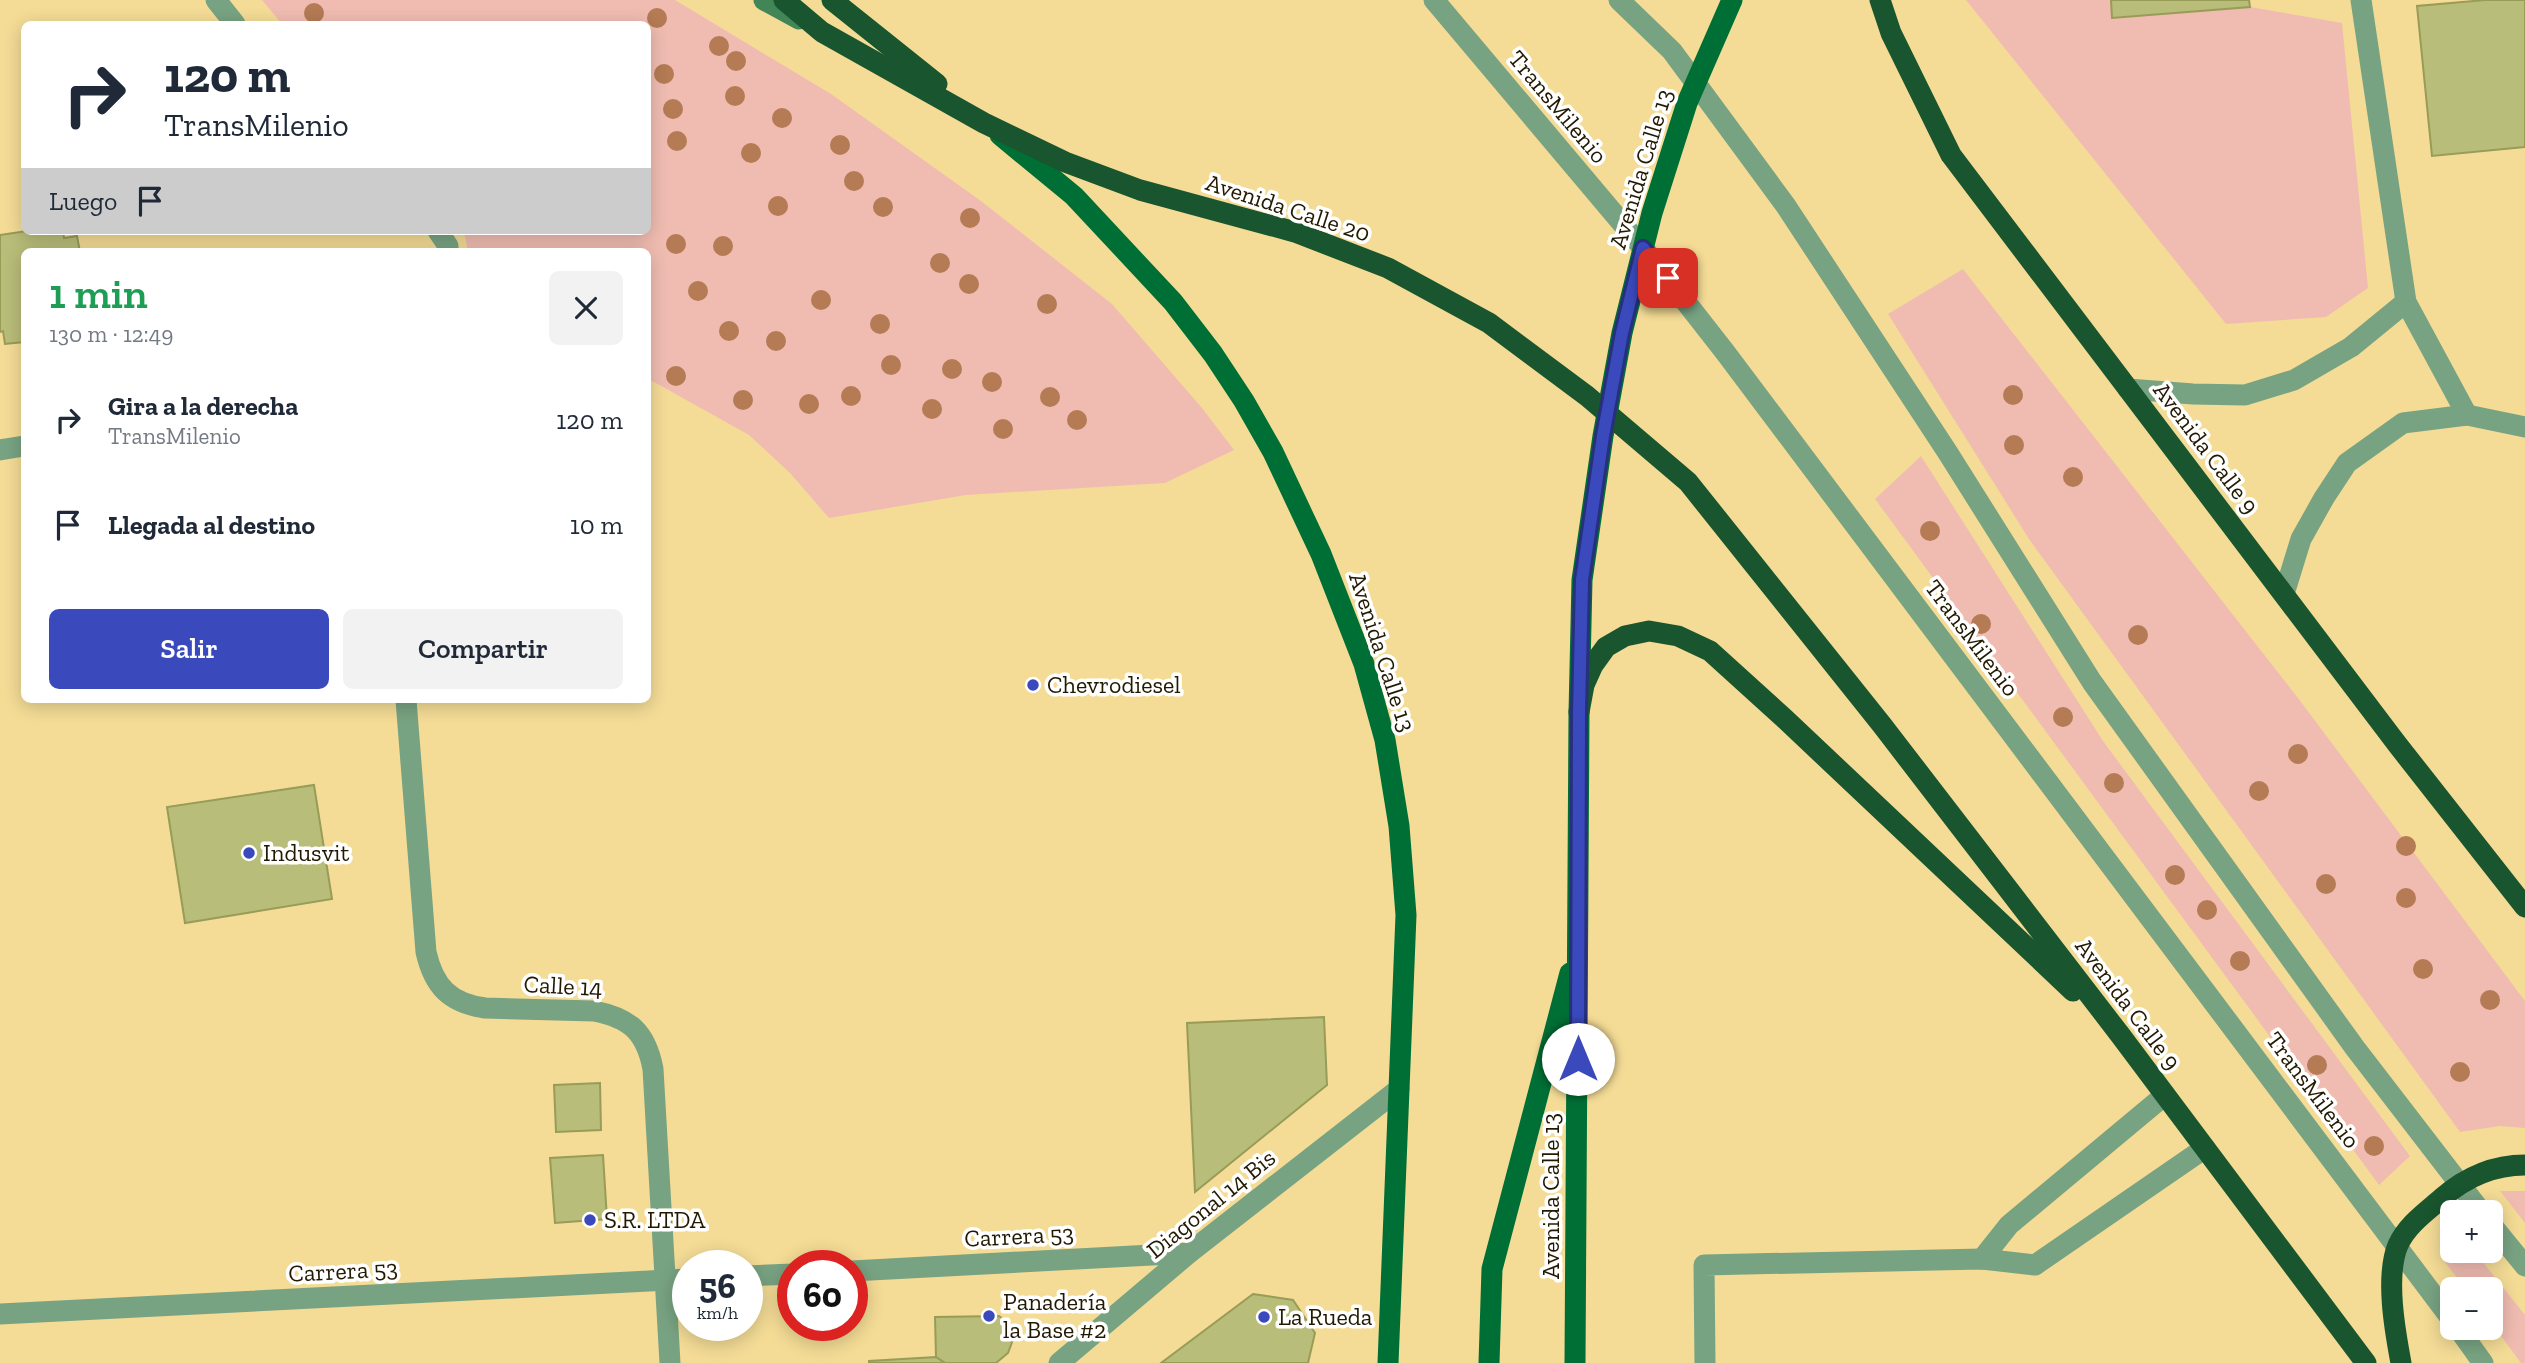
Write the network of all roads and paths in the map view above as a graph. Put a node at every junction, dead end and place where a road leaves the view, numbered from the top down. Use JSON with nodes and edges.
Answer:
{"nodes":[{"id":1,"x":216,"y":0,"type":"edge"},
{"id":2,"x":764,"y":0,"type":"edge"},
{"id":3,"x":785,"y":0,"type":"edge"},
{"id":4,"x":832,"y":0,"type":"edge"},
{"id":5,"x":1434,"y":0,"type":"edge"},
{"id":6,"x":1619,"y":0,"type":"edge"},
{"id":7,"x":1731,"y":0,"type":"edge"},
{"id":8,"x":1880,"y":0,"type":"edge"},
{"id":9,"x":2361,"y":0,"type":"edge"},
{"id":10,"x":233,"y":21,"type":"edge"},
{"id":11,"x":822,"y":32,"type":"junction"},
{"id":12,"x":1695,"y":84,"type":"junction"},
{"id":13,"x":984,"y":122,"type":"junction"},
{"id":14,"x":1643,"y":248,"type":"junction"},
{"id":15,"x":2406,"y":302,"type":"junction"},
{"id":16,"x":2128,"y":389,"type":"junction"},
{"id":17,"x":1607,"y":413,"type":"junction"},
{"id":18,"x":2467,"y":415,"type":"junction"},
{"id":19,"x":2525,"y":427,"type":"edge"},
{"id":20,"x":21,"y":446,"type":"edge"},
{"id":21,"x":0,"y":450,"type":"edge"},
{"id":22,"x":1688,"y":482,"type":"joint"},
{"id":23,"x":2284,"y":594,"type":"junction"},
{"id":24,"x":406,"y":703,"type":"edge"},
{"id":25,"x":1579,"y":712,"type":"junction"},
{"id":26,"x":2525,"y":907,"type":"edge"},
{"id":27,"x":1577,"y":944,"type":"junction"},
{"id":28,"x":2121,"y":1036,"type":"junction"},
{"id":29,"x":1399,"y":1088,"type":"junction"},
{"id":30,"x":2165,"y":1096,"type":"junction"},
{"id":31,"x":2205,"y":1148,"type":"junction"},
{"id":32,"x":2525,"y":1166,"type":"edge"},
{"id":33,"x":2458,"y":1184,"type":"junction"},
{"id":34,"x":2471,"y":1200,"type":"edge"},
{"id":35,"x":2503,"y":1239,"type":"edge"},
{"id":36,"x":2398,"y":1246,"type":"junction"},
{"id":37,"x":1189,"y":1253,"type":"junction"},
{"id":38,"x":1982,"y":1259,"type":"junction"},
{"id":39,"x":2525,"y":1266,"type":"edge"},
{"id":40,"x":868,"y":1270,"type":"edge"},
{"id":41,"x":665,"y":1280,"type":"junction"},
{"id":42,"x":672,"y":1280,"type":"edge"},
{"id":43,"x":2440,"y":1304,"type":"edge"},
{"id":44,"x":0,"y":1314,"type":"edge"},
{"id":45,"x":2467,"y":1340,"type":"edge"},
{"id":46,"x":670,"y":1363,"type":"edge"},
{"id":47,"x":1059,"y":1363,"type":"edge"},
{"id":48,"x":1388,"y":1363,"type":"edge"},
{"id":49,"x":1489,"y":1363,"type":"edge"},
{"id":50,"x":1576,"y":1363,"type":"edge"},
{"id":51,"x":1704,"y":1363,"type":"edge"},
{"id":52,"x":2366,"y":1363,"type":"edge"},
{"id":53,"x":2401,"y":1363,"type":"edge"},
{"id":54,"x":2483,"y":1363,"type":"edge"}],
"edges":[{"from":1,"to":10,"type":"street"},
{"from":2,"to":11,"type":"main road"},
{"from":3,"to":11,"type":"highway","name":"Avenida Calle 20"},
{"from":4,"to":13,"type":"highway","name":"Avenida Calle 20"},
{"from":5,"to":14,"type":"street","name":"TransMilenio"},
{"from":6,"to":12,"type":"street"},
{"from":7,"to":12,"type":"main road","name":"Avenida Calle 13"},
{"from":8,"to":16,"type":"highway","name":"Avenida Calle 9"},
{"from":9,"to":15,"type":"street"},
{"from":11,"to":13,"type":"highway","name":"Avenida Calle 20"},
{"from":12,"to":14,"type":"main road","name":"Avenida Calle 13"},
{"from":12,"to":33,"type":"street"},
{"from":13,"to":17,"type":"highway","name":"Avenida Calle 20"},
{"from":13,"to":29,"type":"main road","name":"Avenida Calle 13"},
{"from":14,"to":17,"type":"main road","name":"Avenida Calle 13"},
{"from":14,"to":36,"type":"street","name":"TransMilenio"},
{"from":15,"to":16,"type":"street"},
{"from":15,"to":18,"type":"street"},
{"from":16,"to":23,"type":"highway","name":"Avenida Calle 9"},
{"from":17,"to":22,"type":"highway","name":"Avenida Calle 20"},
{"from":17,"to":25,"type":"main road","name":"Avenida Calle 13"},
{"from":18,"to":19,"type":"street"},
{"from":18,"to":23,"type":"street"},
{"from":20,"to":21,"type":"street"},
{"from":22,"to":28,"type":"highway","name":"Avenida Calle 9"},
{"from":23,"to":26,"type":"highway","name":"Avenida Calle 9"},
{"from":24,"to":41,"type":"street","name":"Calle 14"},
{"from":25,"to":27,"type":"main road","name":"Avenida Calle 13"},
{"from":25,"to":28,"type":"highway"},
{"from":27,"to":49,"type":"main road","name":"Avenida Calle 13"},
{"from":27,"to":50,"type":"main road","name":"Avenida Calle 13"},
{"from":28,"to":30,"type":"highway","name":"Avenida Calle 9"},
{"from":29,"to":37,"type":"street","name":"Diagonal 14 Bis"},
{"from":29,"to":48,"type":"main road","name":"Avenida Calle 13"},
{"from":30,"to":31,"type":"highway","name":"Avenida Calle 9"},
{"from":30,"to":38,"type":"street"},
{"from":31,"to":38,"type":"street"},
{"from":31,"to":52,"type":"highway","name":"Avenida Calle 9"},
{"from":32,"to":33,"type":"highway"},
{"from":33,"to":34,"type":"street"},
{"from":33,"to":36,"type":"highway"},
{"from":35,"to":39,"type":"street"},
{"from":36,"to":43,"type":"street","name":"TransMilenio"},
{"from":36,"to":53,"type":"highway"},
{"from":37,"to":40,"type":"street","name":"Carrera 53"},
{"from":37,"to":47,"type":"street","name":"Diagonal 14 Bis"},
{"from":38,"to":51,"type":"street"},
{"from":41,"to":42,"type":"street","name":"Carrera 53"},
{"from":41,"to":44,"type":"street","name":"Carrera 53"},
{"from":41,"to":46,"type":"street","name":"Calle 14"},
{"from":45,"to":54,"type":"street"}]}
